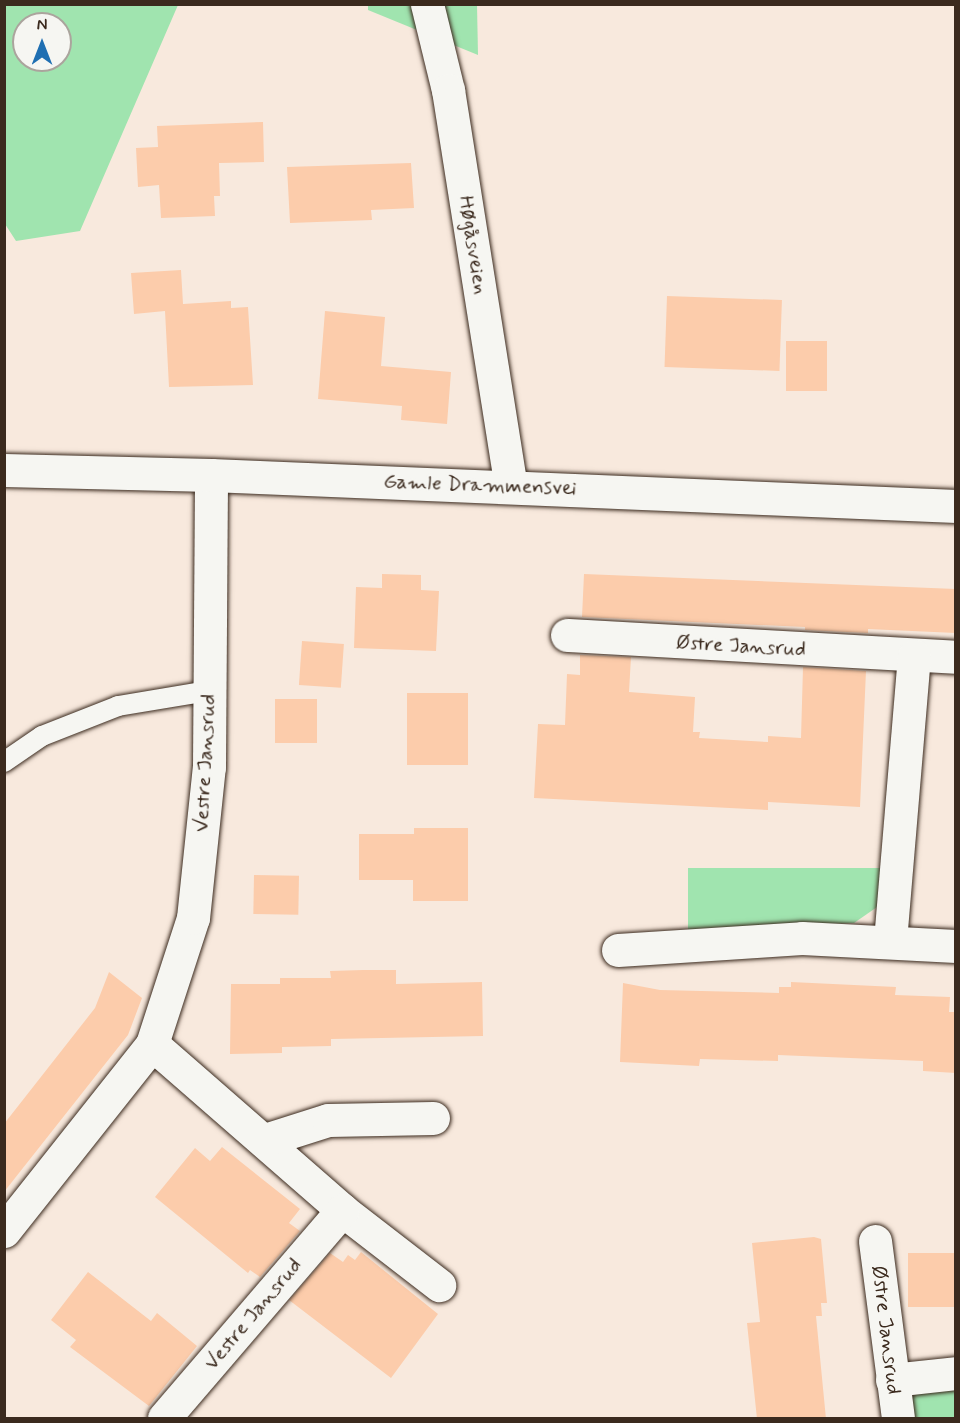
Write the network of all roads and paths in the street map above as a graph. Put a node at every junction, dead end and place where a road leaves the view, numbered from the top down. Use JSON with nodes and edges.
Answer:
{"nodes":[{"id":1,"x":427,"y":4,"type":"edge"},
{"id":2,"x":4,"y":470,"type":"edge"},
{"id":3,"x":211,"y":475,"type":"junction"},
{"id":4,"x":511,"y":486,"type":"junction"},
{"id":5,"x":956,"y":507,"type":"edge"},
{"id":6,"x":567,"y":635,"type":"dead end"},
{"id":7,"x":914,"y":656,"type":"junction"},
{"id":8,"x":956,"y":657,"type":"edge"},
{"id":9,"x":209,"y":691,"type":"junction"},
{"id":10,"x":4,"y":762,"type":"edge"},
{"id":11,"x":890,"y":941,"type":"junction"},
{"id":12,"x":956,"y":945,"type":"edge"},
{"id":13,"x":618,"y":950,"type":"dead end"},
{"id":14,"x":152,"y":1044,"type":"junction"},
{"id":15,"x":434,"y":1118,"type":"dead end"},
{"id":16,"x":265,"y":1140,"type":"junction"},
{"id":17,"x":342,"y":1210,"type":"junction"},
{"id":18,"x":4,"y":1232,"type":"edge"},
{"id":19,"x":875,"y":1241,"type":"dead end"},
{"id":20,"x":439,"y":1285,"type":"dead end"},
{"id":21,"x":956,"y":1373,"type":"edge"},
{"id":22,"x":892,"y":1380,"type":"junction"},
{"id":23,"x":164,"y":1419,"type":"edge"},
{"id":24,"x":898,"y":1419,"type":"edge"}],
"edges":[{"from":1,"to":4,"type":"street","name":"Høgåsveien"},
{"from":2,"to":3,"type":"street","name":"Gamle Drammensvei"},
{"from":3,"to":4,"type":"street","name":"Gamle Drammensvei"},
{"from":3,"to":9,"type":"street","name":"Vestre Jansrud"},
{"from":4,"to":5,"type":"street","name":"Gamle Drammensvei"},
{"from":6,"to":7,"type":"street","name":"Østre Jansrud"},
{"from":7,"to":8,"type":"street","name":"Østre Jansrud"},
{"from":7,"to":11,"type":"street"},
{"from":9,"to":10,"type":"lane"},
{"from":9,"to":14,"type":"street","name":"Vestre Jansrud"},
{"from":11,"to":12,"type":"street"},
{"from":11,"to":13,"type":"street"},
{"from":14,"to":16,"type":"street"},
{"from":14,"to":18,"type":"street","name":"Vestre Jansrud"},
{"from":15,"to":16,"type":"street"},
{"from":16,"to":17,"type":"street"},
{"from":17,"to":20,"type":"street"},
{"from":17,"to":23,"type":"street","name":"Vestre Jansrud"},
{"from":19,"to":22,"type":"street","name":"Østre Jansrud"},
{"from":21,"to":22,"type":"street"},
{"from":22,"to":24,"type":"street","name":"Østre Jansrud"}]}
